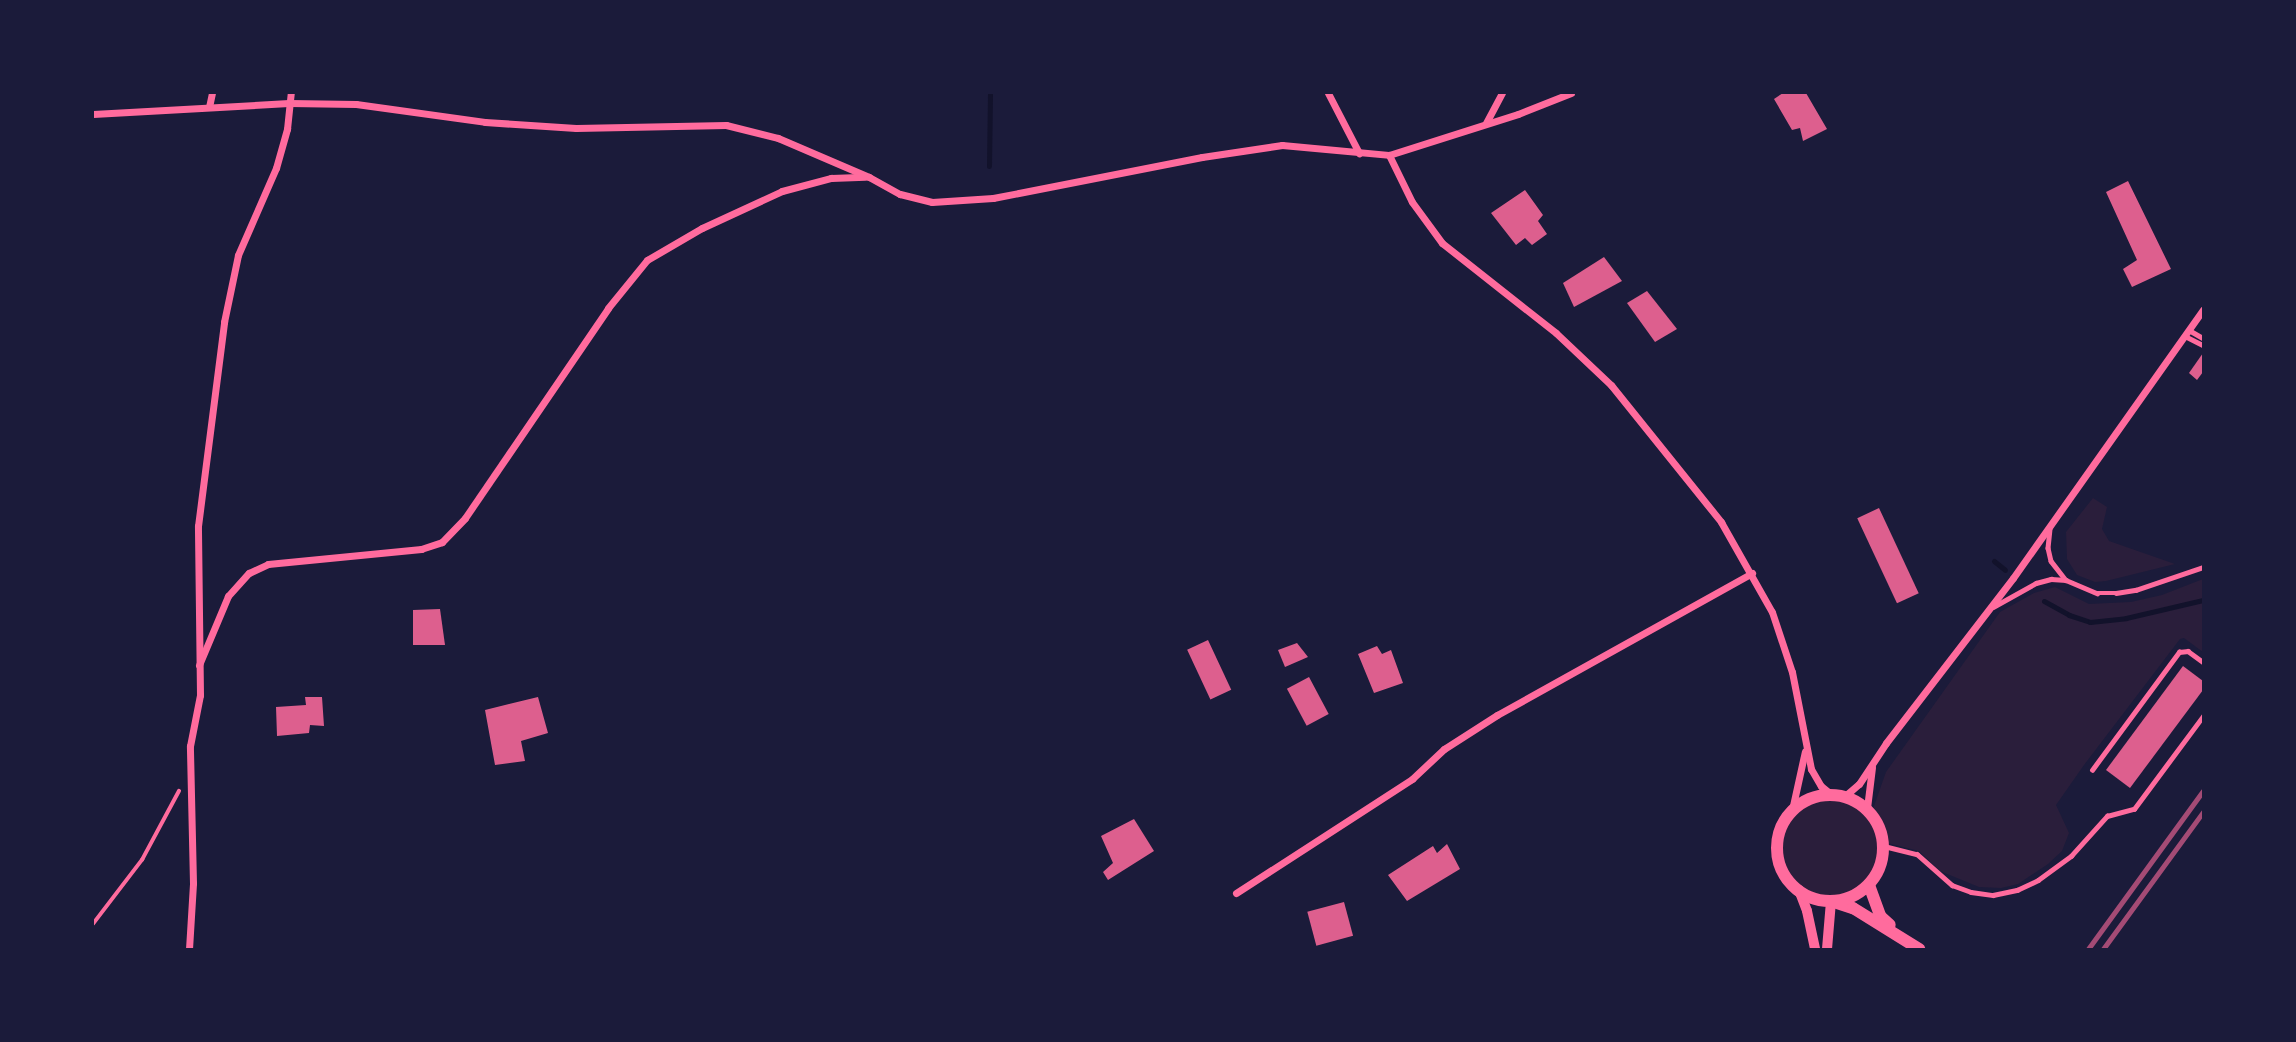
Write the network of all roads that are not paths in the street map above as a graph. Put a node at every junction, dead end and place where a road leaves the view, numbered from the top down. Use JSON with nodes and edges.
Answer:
{"nodes":[{"id":1,"x":212,"y":93,"type":"edge"},
{"id":2,"x":291,"y":93,"type":"edge"},
{"id":3,"x":1328,"y":93,"type":"edge"},
{"id":4,"x":1502,"y":93,"type":"edge"},
{"id":5,"x":1571,"y":93,"type":"edge"},
{"id":6,"x":289,"y":103,"type":"junction"},
{"id":7,"x":209,"y":107,"type":"junction"},
{"id":8,"x":93,"y":114,"type":"edge"},
{"id":9,"x":1486,"y":124,"type":"junction"},
{"id":10,"x":1359,"y":153,"type":"junction"},
{"id":11,"x":1389,"y":155,"type":"junction"},
{"id":12,"x":869,"y":177,"type":"junction"},
{"id":13,"x":2203,"y":310,"type":"edge"},
{"id":14,"x":2187,"y":333,"type":"junction"},
{"id":15,"x":2203,"y":338,"type":"edge"},
{"id":16,"x":2203,"y":345,"type":"edge"},
{"id":17,"x":2050,"y":525,"type":"junction"},
{"id":18,"x":2203,"y":567,"type":"edge"},
{"id":19,"x":1752,"y":573,"type":"junction"},
{"id":20,"x":2066,"y":580,"type":"junction"},
{"id":21,"x":1989,"y":609,"type":"junction"},
{"id":22,"x":2203,"y":662,"type":"edge"},
{"id":23,"x":199,"y":665,"type":"junction"},
{"id":24,"x":2203,"y":716,"type":"edge"},
{"id":25,"x":1806,"y":747,"type":"junction"},
{"id":26,"x":1873,"y":761,"type":"junction"},
{"id":27,"x":2092,"y":770,"type":"dead end"},
{"id":28,"x":1831,"y":794,"type":"junction"},
{"id":29,"x":1845,"y":796,"type":"junction"},
{"id":30,"x":1867,"y":808,"type":"junction"},
{"id":31,"x":1792,"y":810,"type":"junction"},
{"id":32,"x":1884,"y":846,"type":"junction"},
{"id":33,"x":1869,"y":885,"type":"junction"},
{"id":34,"x":1799,"y":890,"type":"junction"},
{"id":35,"x":1236,"y":892,"type":"dead end"},
{"id":36,"x":1831,"y":901,"type":"junction"},
{"id":37,"x":1902,"y":938,"type":"junction"},
{"id":38,"x":189,"y":949,"type":"edge"},
{"id":39,"x":1815,"y":949,"type":"edge"},
{"id":40,"x":1827,"y":949,"type":"edge"},
{"id":41,"x":1919,"y":949,"type":"edge"}],
"edges":[{"from":1,"to":7,"type":"street"},
{"from":2,"to":6,"type":"street"},
{"from":3,"to":10,"type":"street"},
{"from":4,"to":9,"type":"street"},
{"from":5,"to":9,"type":"street"},
{"from":6,"to":7,"type":"street"},
{"from":6,"to":12,"type":"street"},
{"from":6,"to":23,"type":"street"},
{"from":7,"to":8,"type":"street"},
{"from":9,"to":11,"type":"street"},
{"from":10,"to":11,"type":"street"},
{"from":10,"to":12,"type":"street"},
{"from":11,"to":19,"type":"street"},
{"from":12,"to":23,"type":"street"},
{"from":13,"to":14,"type":"street"},
{"from":14,"to":15,"type":"lane"},
{"from":14,"to":16,"type":"lane"},
{"from":14,"to":17,"type":"street"},
{"from":17,"to":20,"type":"lane"},
{"from":17,"to":21,"type":"street"},
{"from":18,"to":20,"type":"lane"},
{"from":19,"to":25,"type":"street"},
{"from":19,"to":35,"type":"street"},
{"from":20,"to":21,"type":"lane"},
{"from":21,"to":26,"type":"street"},
{"from":22,"to":27,"type":"lane"},
{"from":23,"to":38,"type":"street"},
{"from":24,"to":32,"type":"lane"},
{"from":25,"to":28,"type":"street"},
{"from":25,"to":31,"type":"street"},
{"from":26,"to":29,"type":"street"},
{"from":26,"to":30,"type":"street"},
{"from":28,"to":29,"type":"main road"},
{"from":28,"to":31,"type":"main road"},
{"from":29,"to":30,"type":"main road"},
{"from":30,"to":32,"type":"main road"},
{"from":31,"to":34,"type":"main road"},
{"from":32,"to":33,"type":"main road"},
{"from":33,"to":36,"type":"main road"},
{"from":33,"to":37,"type":"main road"},
{"from":34,"to":36,"type":"main road"},
{"from":34,"to":39,"type":"street"},
{"from":36,"to":37,"type":"main road"},
{"from":36,"to":40,"type":"street"},
{"from":37,"to":41,"type":"main road"}]}
